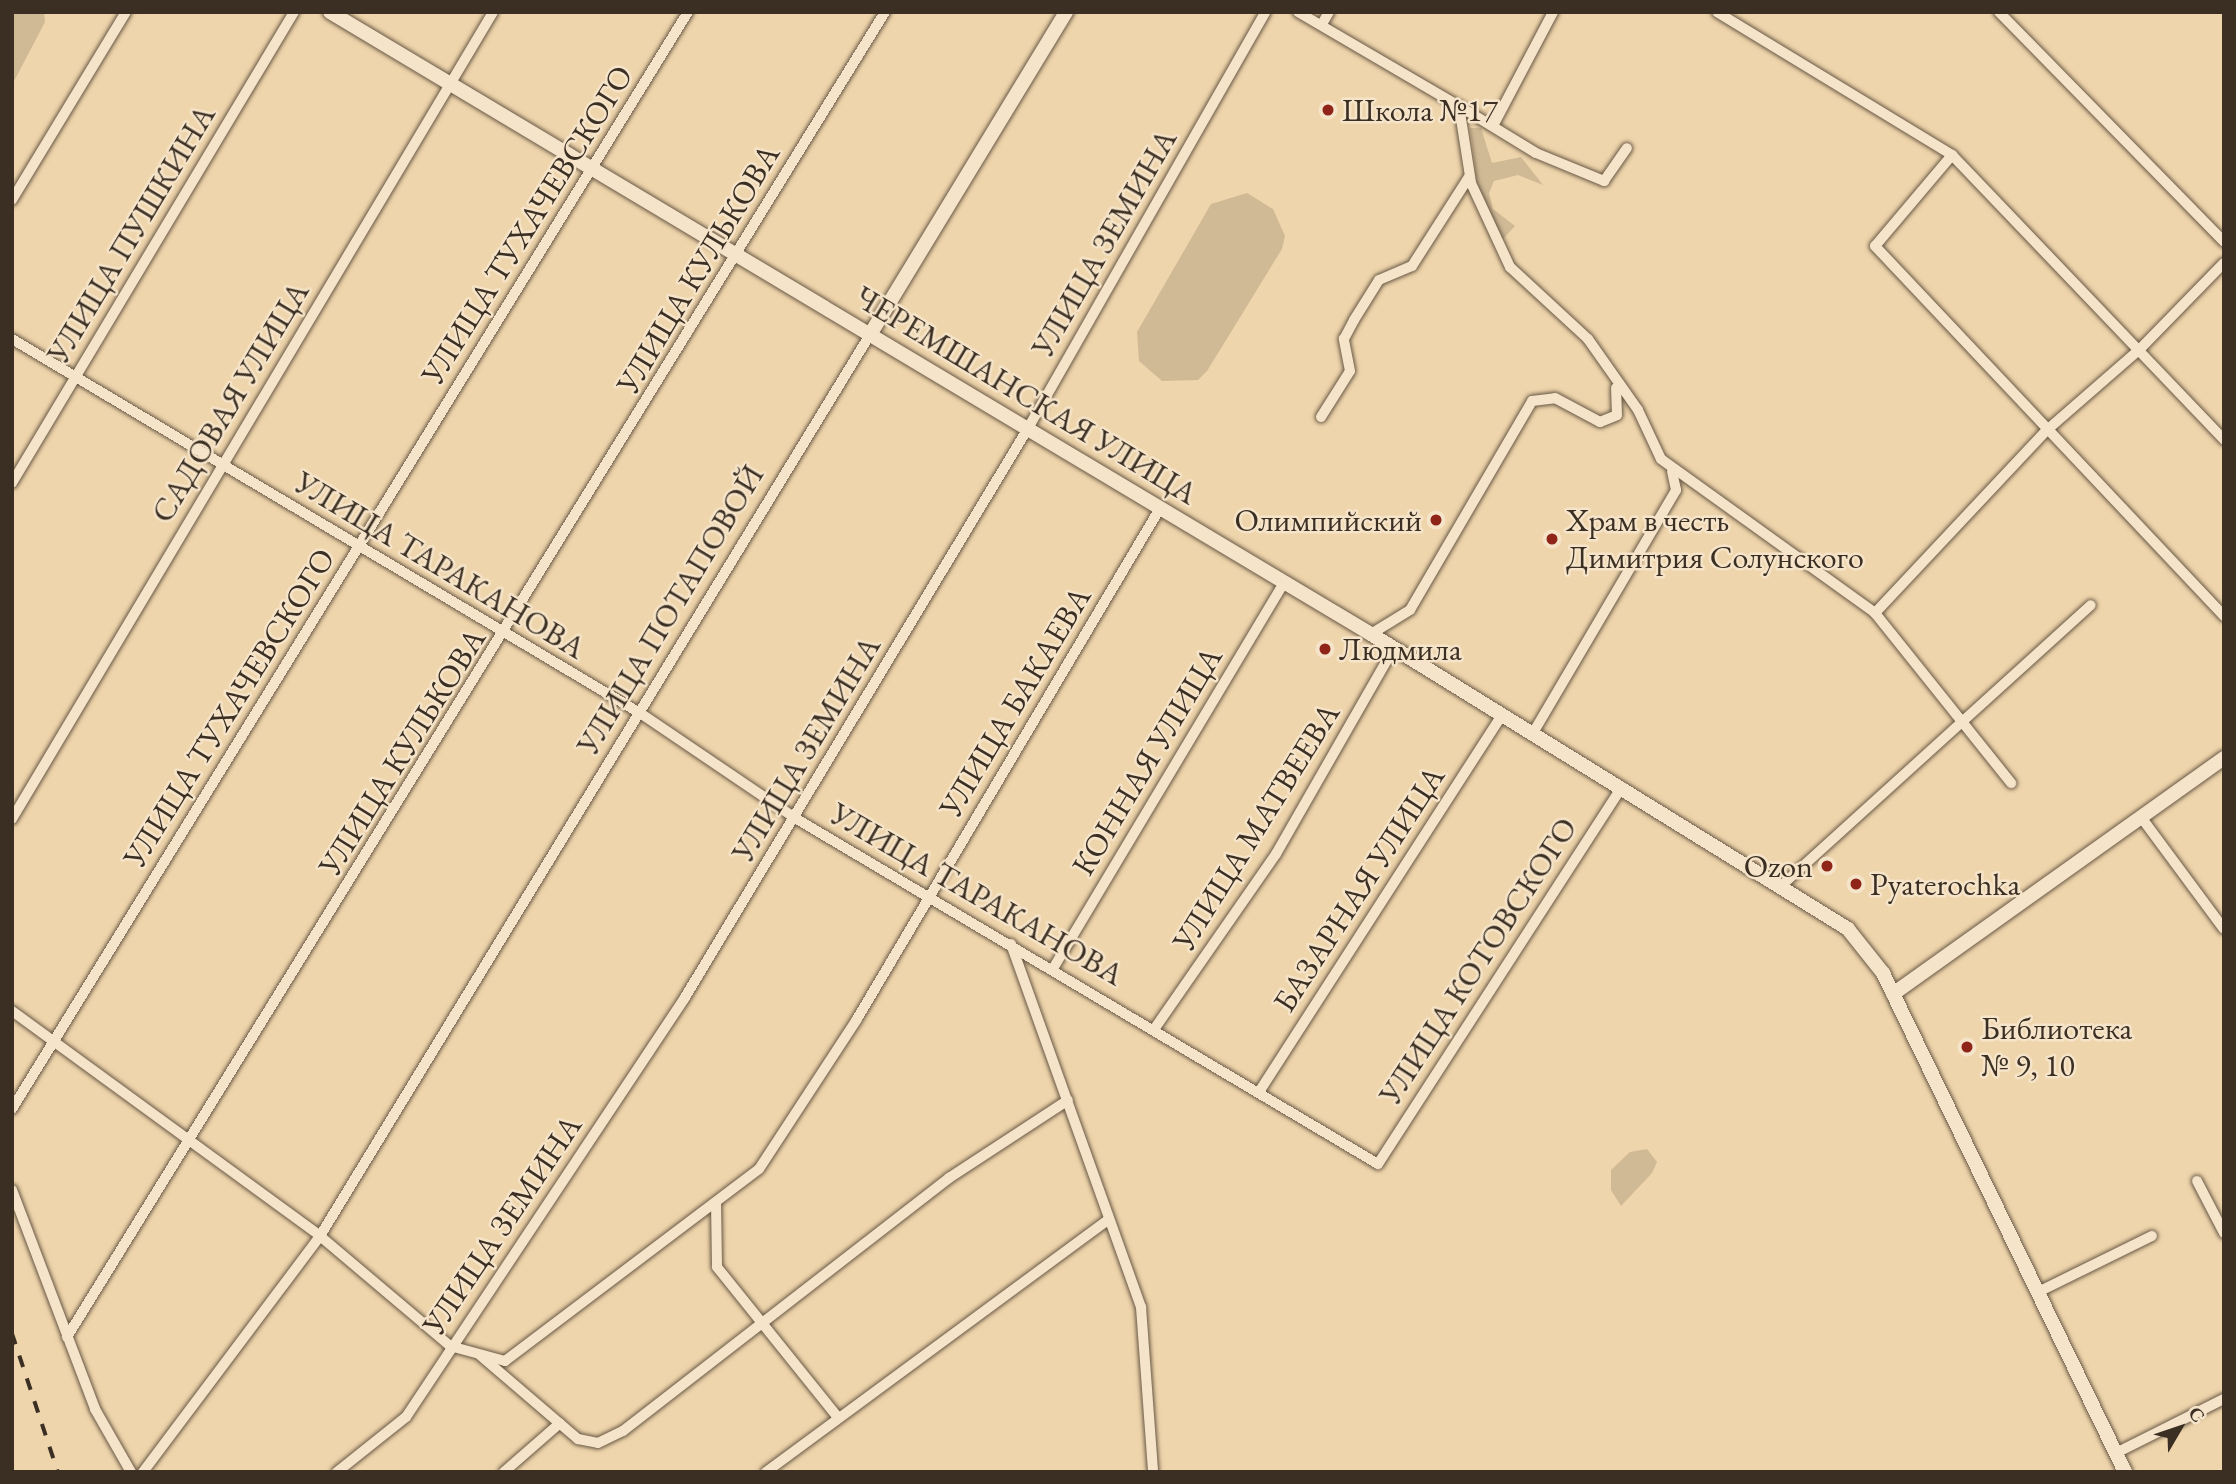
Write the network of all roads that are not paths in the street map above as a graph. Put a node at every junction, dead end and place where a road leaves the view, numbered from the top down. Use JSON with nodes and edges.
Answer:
{"nodes":[{"id":1,"x":126,"y":12,"type":"edge"},
{"id":2,"x":294,"y":12,"type":"edge"},
{"id":3,"x":330,"y":12,"type":"edge"},
{"id":4,"x":493,"y":12,"type":"edge"},
{"id":5,"x":688,"y":12,"type":"edge"},
{"id":6,"x":886,"y":12,"type":"edge"},
{"id":7,"x":1066,"y":12,"type":"edge"},
{"id":8,"x":1265,"y":12,"type":"edge"},
{"id":9,"x":1298,"y":12,"type":"edge"},
{"id":10,"x":1329,"y":12,"type":"edge"},
{"id":11,"x":1553,"y":12,"type":"edge"},
{"id":12,"x":1717,"y":12,"type":"edge"},
{"id":13,"x":1999,"y":12,"type":"edge"},
{"id":14,"x":1322,"y":24,"type":"junction"},
{"id":15,"x":452,"y":83,"type":"junction"},
{"id":16,"x":1459,"y":106,"type":"junction"},
{"id":17,"x":1493,"y":126,"type":"junction"},
{"id":18,"x":1627,"y":148,"type":"dead end"},
{"id":19,"x":1952,"y":155,"type":"junction"},
{"id":20,"x":594,"y":168,"type":"junction"},
{"id":21,"x":1469,"y":177,"type":"junction"},
{"id":22,"x":12,"y":200,"type":"edge"},
{"id":23,"x":2224,"y":242,"type":"edge"},
{"id":24,"x":738,"y":254,"type":"junction"},
{"id":25,"x":2224,"y":263,"type":"edge"},
{"id":26,"x":871,"y":332,"type":"junction"},
{"id":27,"x":12,"y":340,"type":"edge"},
{"id":28,"x":2140,"y":349,"type":"junction"},
{"id":29,"x":76,"y":377,"type":"junction"},
{"id":30,"x":1612,"y":378,"type":"junction"},
{"id":31,"x":1321,"y":417,"type":"dead end"},
{"id":32,"x":1027,"y":430,"type":"junction"},
{"id":33,"x":2047,"y":430,"type":"junction"},
{"id":34,"x":2224,"y":440,"type":"edge"},
{"id":35,"x":221,"y":467,"type":"junction"},
{"id":36,"x":1672,"y":471,"type":"junction"},
{"id":37,"x":12,"y":483,"type":"edge"},
{"id":38,"x":1159,"y":510,"type":"junction"},
{"id":39,"x":358,"y":548,"type":"junction"},
{"id":40,"x":1284,"y":582,"type":"junction"},
{"id":41,"x":2091,"y":605,"type":"dead end"},
{"id":42,"x":1875,"y":612,"type":"junction"},
{"id":43,"x":2224,"y":616,"type":"edge"},
{"id":44,"x":1371,"y":634,"type":"junction"},
{"id":45,"x":505,"y":637,"type":"junction"},
{"id":46,"x":1394,"y":648,"type":"junction"},
{"id":47,"x":640,"y":713,"type":"junction"},
{"id":48,"x":1503,"y":715,"type":"junction"},
{"id":49,"x":1964,"y":724,"type":"junction"},
{"id":50,"x":1533,"y":733,"type":"junction"},
{"id":51,"x":2224,"y":758,"type":"edge"},
{"id":52,"x":2011,"y":783,"type":"dead end"},
{"id":53,"x":1622,"y":787,"type":"junction"},
{"id":54,"x":2141,"y":817,"type":"junction"},
{"id":55,"x":795,"y":818,"type":"junction"},
{"id":56,"x":12,"y":819,"type":"edge"},
{"id":57,"x":1780,"y":886,"type":"junction"},
{"id":58,"x":930,"y":897,"type":"junction"},
{"id":59,"x":2224,"y":929,"type":"edge"},
{"id":60,"x":1011,"y":944,"type":"junction"},
{"id":61,"x":1054,"y":967,"type":"junction"},
{"id":62,"x":1893,"y":994,"type":"junction"},
{"id":63,"x":12,"y":1011,"type":"edge"},
{"id":64,"x":1155,"y":1028,"type":"junction"},
{"id":65,"x":54,"y":1043,"type":"junction"},
{"id":66,"x":1259,"y":1092,"type":"junction"},
{"id":67,"x":1068,"y":1100,"type":"junction"},
{"id":68,"x":12,"y":1109,"type":"edge"},
{"id":69,"x":188,"y":1143,"type":"junction"},
{"id":70,"x":1378,"y":1164,"type":"joint"},
{"id":71,"x":2197,"y":1181,"type":"dead end"},
{"id":72,"x":12,"y":1190,"type":"edge"},
{"id":73,"x":716,"y":1202,"type":"junction"},
{"id":74,"x":1109,"y":1219,"type":"junction"},
{"id":75,"x":2224,"y":1233,"type":"edge"},
{"id":76,"x":320,"y":1236,"type":"junction"},
{"id":77,"x":2152,"y":1236,"type":"dead end"},
{"id":78,"x":2038,"y":1292,"type":"junction"},
{"id":79,"x":760,"y":1323,"type":"junction"},
{"id":80,"x":67,"y":1337,"type":"junction"},
{"id":81,"x":450,"y":1346,"type":"junction"},
{"id":82,"x":478,"y":1354,"type":"junction"},
{"id":83,"x":2224,"y":1399,"type":"edge"},
{"id":84,"x":837,"y":1416,"type":"junction"},
{"id":85,"x":560,"y":1423,"type":"junction"},
{"id":86,"x":2116,"y":1453,"type":"junction"},
{"id":87,"x":131,"y":1472,"type":"edge"},
{"id":88,"x":143,"y":1472,"type":"edge"},
{"id":89,"x":337,"y":1472,"type":"edge"},
{"id":90,"x":504,"y":1472,"type":"edge"},
{"id":91,"x":766,"y":1472,"type":"edge"},
{"id":92,"x":1153,"y":1472,"type":"edge"},
{"id":93,"x":2125,"y":1472,"type":"edge"}],
"edges":[{"from":1,"to":22,"type":"street"},
{"from":2,"to":29,"type":"street","name":"УЛИЦА ПУШКИНА"},
{"from":3,"to":15,"type":"main road","name":"ЧЕРЕМШАНСКАЯ УЛИЦА"},
{"from":4,"to":15,"type":"street","name":"САДОВАЯ УЛИЦА"},
{"from":5,"to":20,"type":"street","name":"УЛИЦА ТУХАЧЕВСКОГО"},
{"from":6,"to":24,"type":"street","name":"УЛИЦА КУЛЬКОВА"},
{"from":7,"to":26,"type":"main road","name":"УЛИЦА ПОТАПОВОЙ"},
{"from":8,"to":32,"type":"street","name":"УЛИЦА ЗЕМИНА"},
{"from":9,"to":14,"type":"street"},
{"from":10,"to":14,"type":"street"},
{"from":11,"to":17,"type":"street"},
{"from":12,"to":19,"type":"street"},
{"from":13,"to":23,"type":"street"},
{"from":14,"to":16,"type":"street"},
{"from":15,"to":20,"type":"main road","name":"ЧЕРЕМШАНСКАЯ УЛИЦА"},
{"from":15,"to":35,"type":"street","name":"САДОВАЯ УЛИЦА"},
{"from":16,"to":17,"type":"street"},
{"from":16,"to":21,"type":"street"},
{"from":17,"to":18,"type":"street"},
{"from":19,"to":28,"type":"street"},
{"from":19,"to":33,"type":"street"},
{"from":20,"to":24,"type":"main road","name":"ЧЕРЕМШАНСКАЯ УЛИЦА"},
{"from":20,"to":39,"type":"street","name":"УЛИЦА ТУХАЧЕВСКОГО"},
{"from":21,"to":30,"type":"street"},
{"from":21,"to":31,"type":"street"},
{"from":24,"to":26,"type":"main road","name":"ЧЕРЕМШАНСКАЯ УЛИЦА"},
{"from":24,"to":45,"type":"street","name":"УЛИЦА КУЛЬКОВА"},
{"from":25,"to":28,"type":"street"},
{"from":26,"to":32,"type":"main road","name":"ЧЕРЕМШАНСКАЯ УЛИЦА"},
{"from":26,"to":47,"type":"street","name":"УЛИЦА ПОТАПОВОЙ"},
{"from":27,"to":29,"type":"street","name":"УЛИЦА ТАРАКАНОВА"},
{"from":28,"to":33,"type":"street"},
{"from":28,"to":34,"type":"street"},
{"from":29,"to":35,"type":"street","name":"УЛИЦА ТАРАКАНОВА"},
{"from":29,"to":37,"type":"street","name":"УЛИЦА ПУШКИНА"},
{"from":30,"to":36,"type":"street"},
{"from":30,"to":44,"type":"street"},
{"from":32,"to":38,"type":"main road","name":"ЧЕРЕМШАНСКАЯ УЛИЦА"},
{"from":32,"to":55,"type":"street","name":"УЛИЦА ЗЕМИНА"},
{"from":33,"to":42,"type":"street"},
{"from":33,"to":43,"type":"street"},
{"from":35,"to":39,"type":"street","name":"УЛИЦА ТАРАКАНОВА"},
{"from":35,"to":56,"type":"street","name":"САДОВАЯ УЛИЦА"},
{"from":36,"to":42,"type":"street"},
{"from":36,"to":50,"type":"street"},
{"from":38,"to":40,"type":"main road","name":"ЧЕРЕМШАНСКАЯ УЛИЦА"},
{"from":38,"to":58,"type":"street","name":"УЛИЦА БАКАЕВА"},
{"from":39,"to":45,"type":"street","name":"УЛИЦА ТАРАКАНОВА"},
{"from":39,"to":65,"type":"street","name":"УЛИЦА ТУХАЧЕВСКОГО"},
{"from":40,"to":44,"type":"main road","name":"ЧЕРЕМШАНСКАЯ УЛИЦА"},
{"from":40,"to":61,"type":"street","name":"КОННАЯ УЛИЦА"},
{"from":41,"to":49,"type":"street"},
{"from":42,"to":49,"type":"street"},
{"from":44,"to":46,"type":"main road","name":"ЧЕРЕМШАНСКАЯ УЛИЦА"},
{"from":45,"to":47,"type":"street","name":"УЛИЦА ТАРАКАНОВА"},
{"from":45,"to":69,"type":"street","name":"УЛИЦА КУЛЬКОВА"},
{"from":46,"to":48,"type":"main road","name":"ЧЕРЕМШАНСКАЯ УЛИЦА"},
{"from":46,"to":64,"type":"street","name":"УЛИЦА МАТВЕЕВА"},
{"from":47,"to":55,"type":"street","name":"УЛИЦА ТАРАКАНОВА"},
{"from":47,"to":76,"type":"street","name":"УЛИЦА ПОТАПОВОЙ"},
{"from":48,"to":50,"type":"main road","name":"ЧЕРЕМШАНСКАЯ УЛИЦА"},
{"from":48,"to":66,"type":"street","name":"БАЗАРНАЯ УЛИЦА"},
{"from":49,"to":52,"type":"street"},
{"from":49,"to":57,"type":"street"},
{"from":50,"to":53,"type":"main road","name":"ЧЕРЕМШАНСКАЯ УЛИЦА"},
{"from":51,"to":54,"type":"main road"},
{"from":53,"to":57,"type":"main road","name":"ЧЕРЕМШАНСКАЯ УЛИЦА"},
{"from":53,"to":70,"type":"street","name":"УЛИЦА КОТОВСКОГО"},
{"from":54,"to":59,"type":"street"},
{"from":54,"to":62,"type":"main road"},
{"from":55,"to":58,"type":"street","name":"УЛИЦА ТАРАКАНОВА"},
{"from":55,"to":81,"type":"street","name":"УЛИЦА ЗЕМИНА"},
{"from":57,"to":62,"type":"main road","name":"ЧЕРЕМШАНСКАЯ УЛИЦА"},
{"from":58,"to":60,"type":"street","name":"УЛИЦА ТАРАКАНОВА"},
{"from":58,"to":73,"type":"street","name":"УЛИЦА БАКАЕВА"},
{"from":60,"to":61,"type":"street","name":"УЛИЦА ТАРАКАНОВА"},
{"from":60,"to":67,"type":"street"},
{"from":61,"to":64,"type":"street","name":"УЛИЦА ТАРАКАНОВА"},
{"from":62,"to":78,"type":"main road","name":"ЧЕРЕМШАНСКАЯ УЛИЦА"},
{"from":63,"to":65,"type":"street"},
{"from":64,"to":66,"type":"street","name":"УЛИЦА ТАРАКАНОВА"},
{"from":65,"to":68,"type":"street","name":"УЛИЦА ТУХАЧЕВСКОГО"},
{"from":65,"to":69,"type":"street"},
{"from":66,"to":70,"type":"street","name":"УЛИЦА ТАРАКАНОВА"},
{"from":67,"to":74,"type":"street"},
{"from":67,"to":79,"type":"street"},
{"from":69,"to":76,"type":"street"},
{"from":69,"to":80,"type":"street","name":"УЛИЦА КУЛЬКОВА"},
{"from":71,"to":75,"type":"street"},
{"from":72,"to":80,"type":"street"},
{"from":73,"to":79,"type":"street"},
{"from":73,"to":82,"type":"street"},
{"from":74,"to":84,"type":"street"},
{"from":74,"to":92,"type":"street"},
{"from":76,"to":81,"type":"street"},
{"from":76,"to":88,"type":"street","name":"УЛИЦА ПОТАПОВОЙ"},
{"from":77,"to":78,"type":"street"},
{"from":78,"to":86,"type":"main road","name":"ЧЕРЕМШАНСКАЯ УЛИЦА"},
{"from":79,"to":84,"type":"street"},
{"from":79,"to":85,"type":"street"},
{"from":80,"to":87,"type":"street"},
{"from":81,"to":82,"type":"street"},
{"from":81,"to":89,"type":"street","name":"УЛИЦА ЗЕМИНА"},
{"from":82,"to":85,"type":"street"},
{"from":83,"to":86,"type":"street"},
{"from":84,"to":91,"type":"street"},
{"from":85,"to":90,"type":"street"},
{"from":86,"to":93,"type":"main road","name":"ЧЕРЕМШАНСКАЯ УЛИЦА"}]}
